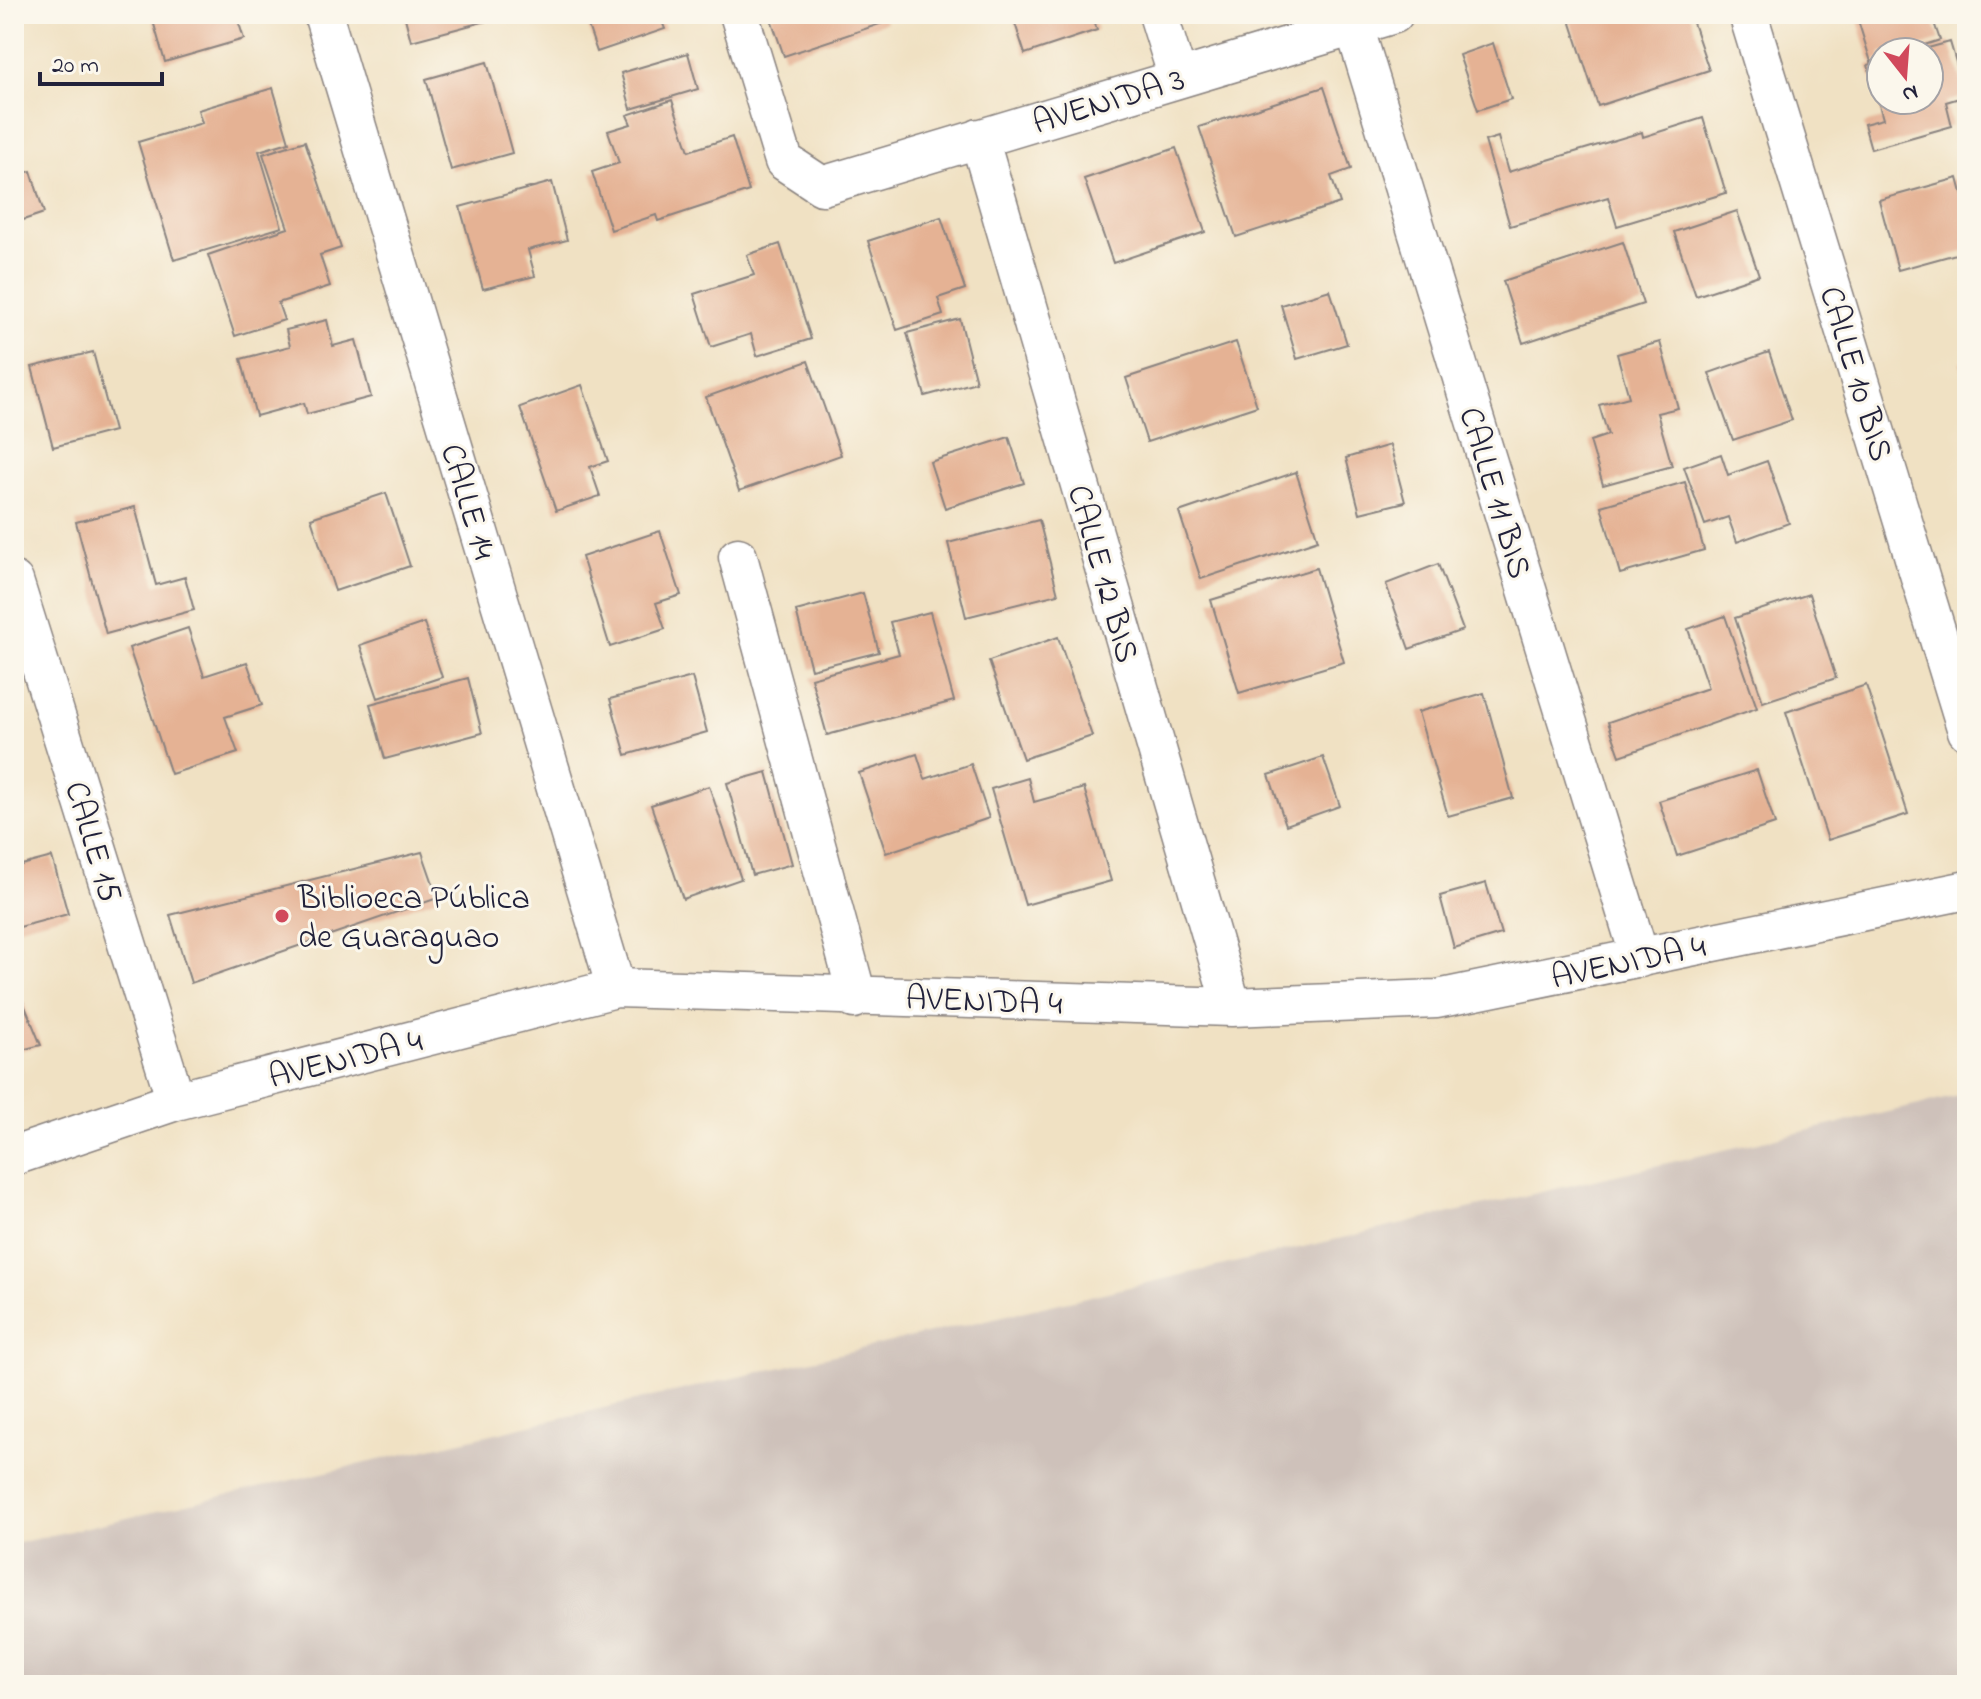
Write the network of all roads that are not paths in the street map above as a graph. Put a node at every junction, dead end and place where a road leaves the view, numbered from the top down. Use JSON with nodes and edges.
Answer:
{"nodes":[{"id":1,"x":323,"y":14,"type":"edge"},
{"id":2,"x":739,"y":14,"type":"edge"},
{"id":3,"x":1158,"y":14,"type":"edge"},
{"id":4,"x":1394,"y":14,"type":"edge"},
{"id":5,"x":1748,"y":14,"type":"edge"},
{"id":6,"x":1354,"y":26,"type":"junction"},
{"id":7,"x":1178,"y":78,"type":"junction"},
{"id":8,"x":979,"y":138,"type":"junction"},
{"id":9,"x":738,"y":557,"type":"dead end"},
{"id":10,"x":14,"y":581,"type":"edge"},
{"id":11,"x":1967,"y":731,"type":"edge"},
{"id":12,"x":1967,"y":890,"type":"edge"},
{"id":13,"x":1640,"y":958,"type":"junction"},
{"id":14,"x":616,"y":988,"type":"junction"},
{"id":15,"x":855,"y":997,"type":"junction"},
{"id":16,"x":1232,"y":1007,"type":"junction"},
{"id":17,"x":176,"y":1101,"type":"junction"},
{"id":18,"x":14,"y":1156,"type":"edge"}],
"edges":[{"from":1,"to":14,"type":"street","name":"CALLE 14"},
{"from":2,"to":8,"type":"street","name":"AVENIDA 3"},
{"from":3,"to":7,"type":"street"},
{"from":4,"to":6,"type":"street","name":"AVENIDA 3"},
{"from":5,"to":11,"type":"street","name":"CALLE 10 BIS"},
{"from":6,"to":7,"type":"street","name":"AVENIDA 3"},
{"from":6,"to":13,"type":"street","name":"CALLE 11 BIS"},
{"from":7,"to":8,"type":"street","name":"AVENIDA 3"},
{"from":8,"to":16,"type":"street","name":"CALLE 12 BIS"},
{"from":9,"to":15,"type":"street"},
{"from":10,"to":17,"type":"street","name":"CALLE 15"},
{"from":12,"to":13,"type":"street","name":"AVENIDA 4"},
{"from":13,"to":16,"type":"street","name":"AVENIDA 4"},
{"from":14,"to":15,"type":"street","name":"AVENIDA 4"},
{"from":14,"to":17,"type":"street","name":"AVENIDA 4"},
{"from":15,"to":16,"type":"street","name":"AVENIDA 4"},
{"from":17,"to":18,"type":"street","name":"AVENIDA 4"}]}
